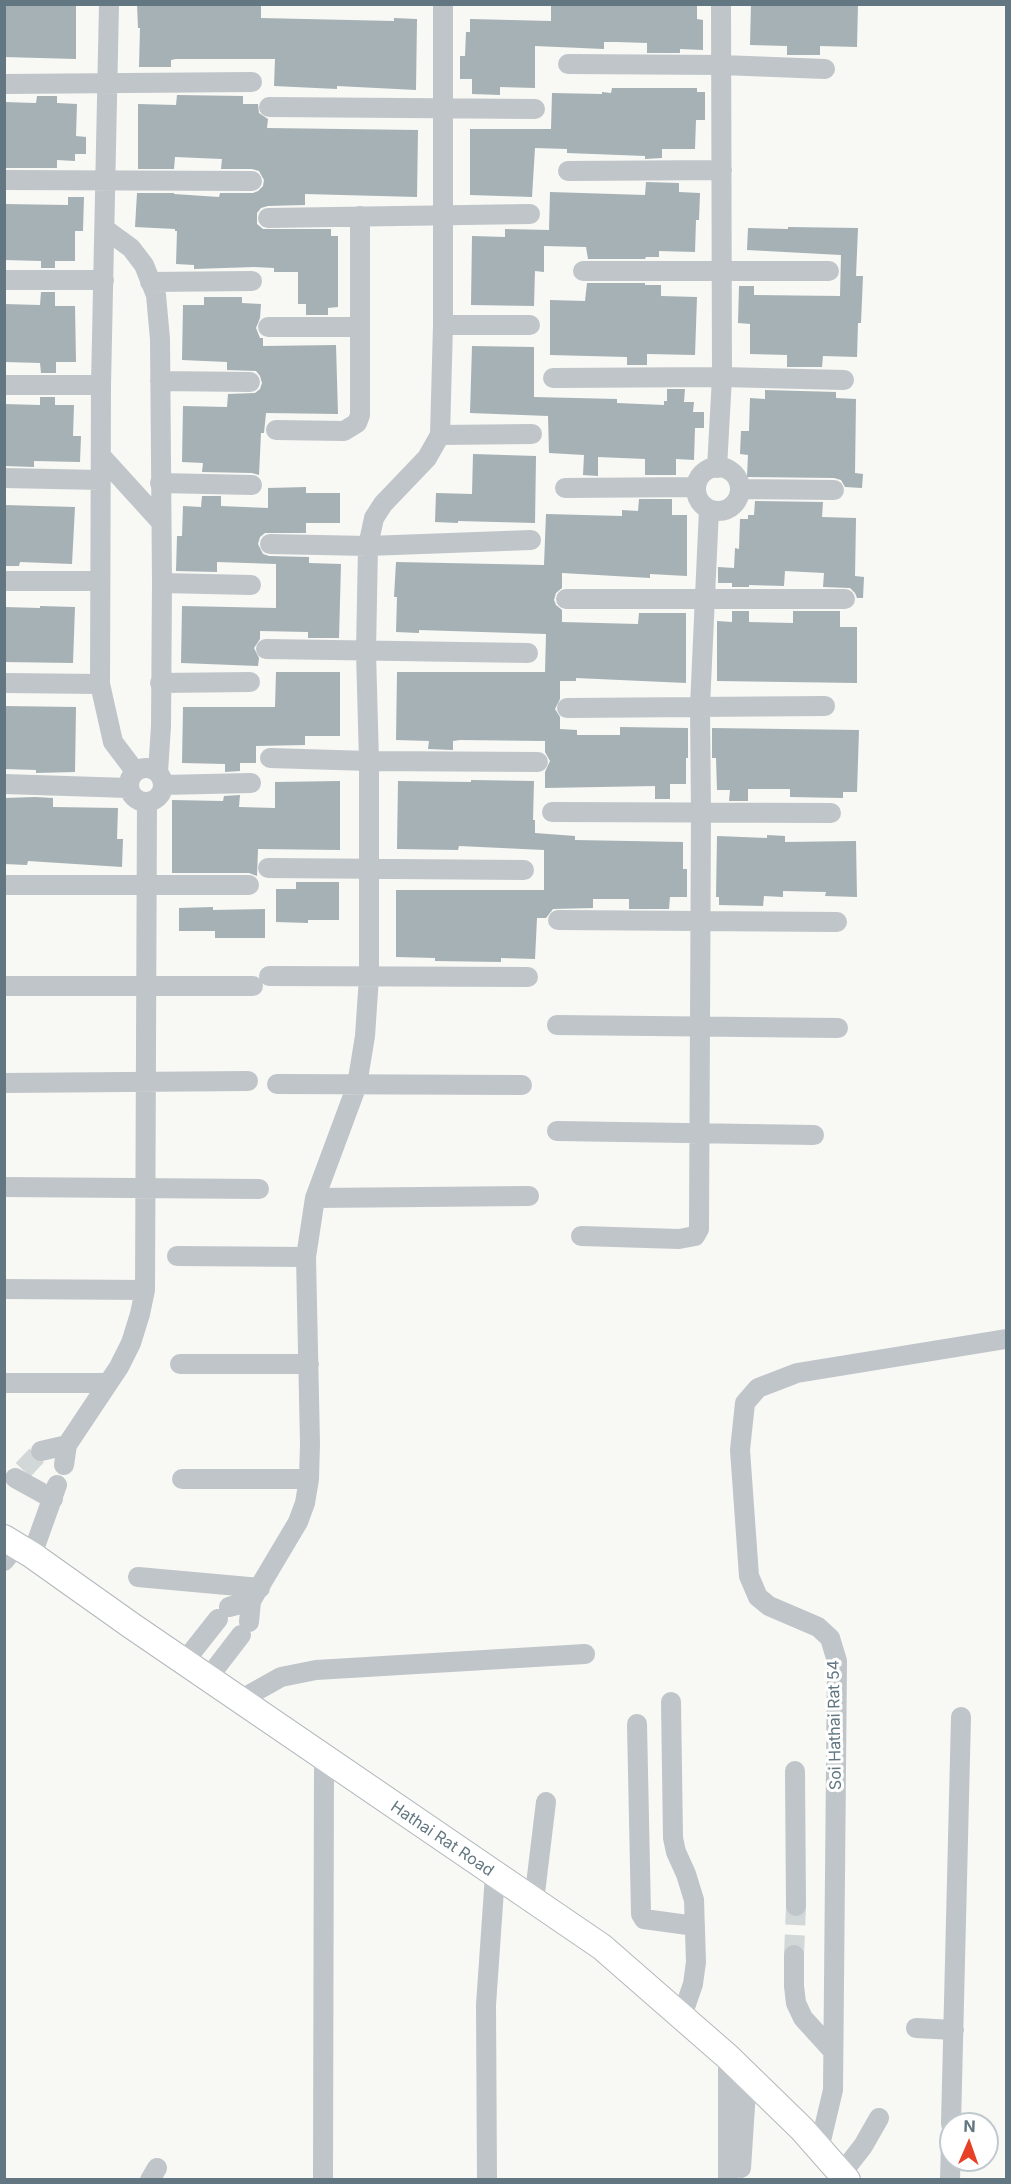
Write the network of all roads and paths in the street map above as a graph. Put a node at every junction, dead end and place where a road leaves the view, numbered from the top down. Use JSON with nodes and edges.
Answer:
{"nodes":[{"id":1,"x":109,"y":4,"type":"edge"},
{"id":2,"x":443,"y":4,"type":"edge"},
{"id":3,"x":721,"y":4,"type":"edge"},
{"id":4,"x":568,"y":64,"type":"dead end"},
{"id":5,"x":722,"y":65,"type":"junction"},
{"id":6,"x":825,"y":69,"type":"dead end"},
{"id":7,"x":252,"y":82,"type":"dead end"},
{"id":8,"x":108,"y":83,"type":"junction"},
{"id":9,"x":4,"y":84,"type":"edge"},
{"id":10,"x":270,"y":107,"type":"dead end"},
{"id":11,"x":442,"y":108,"type":"junction"},
{"id":12,"x":535,"y":109,"type":"dead end"},
{"id":13,"x":722,"y":170,"type":"junction"},
{"id":14,"x":568,"y":171,"type":"dead end"},
{"id":15,"x":4,"y":180,"type":"edge"},
{"id":16,"x":107,"y":180,"type":"junction"},
{"id":17,"x":252,"y":181,"type":"dead end"},
{"id":18,"x":442,"y":214,"type":"junction"},
{"id":19,"x":530,"y":214,"type":"dead end"},
{"id":20,"x":360,"y":216,"type":"junction"},
{"id":21,"x":268,"y":218,"type":"dead end"},
{"id":22,"x":105,"y":229,"type":"junction"},
{"id":23,"x":583,"y":271,"type":"dead end"},
{"id":24,"x":721,"y":271,"type":"junction"},
{"id":25,"x":830,"y":271,"type":"dead end"},
{"id":26,"x":4,"y":280,"type":"edge"},
{"id":27,"x":104,"y":280,"type":"junction"},
{"id":28,"x":252,"y":281,"type":"dead end"},
{"id":29,"x":150,"y":282,"type":"junction"},
{"id":30,"x":443,"y":325,"type":"junction"},
{"id":31,"x":530,"y":325,"type":"dead end"},
{"id":32,"x":268,"y":327,"type":"dead end"},
{"id":33,"x":358,"y":327,"type":"junction"},
{"id":34,"x":722,"y":377,"type":"junction"},
{"id":35,"x":553,"y":378,"type":"dead end"},
{"id":36,"x":844,"y":380,"type":"dead end"},
{"id":37,"x":160,"y":381,"type":"junction"},
{"id":38,"x":250,"y":382,"type":"dead end"},
{"id":39,"x":4,"y":385,"type":"edge"},
{"id":40,"x":101,"y":385,"type":"junction"},
{"id":41,"x":276,"y":430,"type":"dead end"},
{"id":42,"x":440,"y":435,"type":"junction"},
{"id":43,"x":532,"y":435,"type":"dead end"},
{"id":44,"x":101,"y":456,"type":"junction"},
{"id":45,"x":717,"y":468,"type":"junction"},
{"id":46,"x":4,"y":478,"type":"edge"},
{"id":47,"x":101,"y":480,"type":"junction"},
{"id":48,"x":160,"y":483,"type":"junction"},
{"id":49,"x":252,"y":485,"type":"dead end"},
{"id":50,"x":696,"y":487,"type":"junction"},
{"id":51,"x":565,"y":488,"type":"dead end"},
{"id":52,"x":740,"y":489,"type":"junction"},
{"id":53,"x":834,"y":489,"type":"dead end"},
{"id":54,"x":709,"y":509,"type":"junction"},
{"id":55,"x":161,"y":522,"type":"junction"},
{"id":56,"x":531,"y":540,"type":"dead end"},
{"id":57,"x":270,"y":544,"type":"dead end"},
{"id":58,"x":368,"y":546,"type":"junction"},
{"id":59,"x":4,"y":581,"type":"edge"},
{"id":60,"x":100,"y":581,"type":"junction"},
{"id":61,"x":162,"y":583,"type":"junction"},
{"id":62,"x":251,"y":585,"type":"dead end"},
{"id":63,"x":704,"y":597,"type":"junction"},
{"id":64,"x":566,"y":599,"type":"dead end"},
{"id":65,"x":846,"y":599,"type":"dead end"},
{"id":66,"x":266,"y":649,"type":"dead end"},
{"id":67,"x":366,"y":651,"type":"junction"},
{"id":68,"x":528,"y":653,"type":"dead end"},
{"id":69,"x":250,"y":682,"type":"dead end"},
{"id":70,"x":4,"y":683,"type":"edge"},
{"id":71,"x":160,"y":683,"type":"junction"},
{"id":72,"x":100,"y":684,"type":"junction"},
{"id":73,"x":700,"y":706,"type":"junction"},
{"id":74,"x":825,"y":706,"type":"dead end"},
{"id":75,"x":567,"y":708,"type":"dead end"},
{"id":76,"x":270,"y":758,"type":"dead end"},
{"id":77,"x":369,"y":761,"type":"junction"},
{"id":78,"x":538,"y":762,"type":"dead end"},
{"id":79,"x":132,"y":779,"type":"junction"},
{"id":80,"x":160,"y":779,"type":"junction"},
{"id":81,"x":251,"y":783,"type":"dead end"},
{"id":82,"x":4,"y":784,"type":"edge"},
{"id":83,"x":147,"y":802,"type":"junction"},
{"id":84,"x":552,"y":812,"type":"dead end"},
{"id":85,"x":701,"y":813,"type":"junction"},
{"id":86,"x":831,"y":813,"type":"dead end"},
{"id":87,"x":268,"y":868,"type":"dead end"},
{"id":88,"x":369,"y":869,"type":"junction"},
{"id":89,"x":524,"y":870,"type":"dead end"},
{"id":90,"x":4,"y":885,"type":"edge"},
{"id":91,"x":147,"y":885,"type":"junction"},
{"id":92,"x":249,"y":885,"type":"dead end"},
{"id":93,"x":558,"y":920,"type":"dead end"},
{"id":94,"x":700,"y":920,"type":"junction"},
{"id":95,"x":837,"y":922,"type":"dead end"},
{"id":96,"x":369,"y":977,"type":"junction"},
{"id":97,"x":528,"y":977,"type":"dead end"},
{"id":98,"x":4,"y":986,"type":"edge"},
{"id":99,"x":148,"y":986,"type":"junction"},
{"id":100,"x":557,"y":1025,"type":"dead end"},
{"id":101,"x":700,"y":1027,"type":"junction"},
{"id":102,"x":838,"y":1028,"type":"dead end"},
{"id":103,"x":248,"y":1081,"type":"dead end"},
{"id":104,"x":146,"y":1082,"type":"junction"},
{"id":105,"x":4,"y":1083,"type":"edge"},
{"id":106,"x":277,"y":1084,"type":"dead end"},
{"id":107,"x":357,"y":1085,"type":"junction"},
{"id":108,"x":522,"y":1085,"type":"dead end"},
{"id":109,"x":557,"y":1131,"type":"dead end"},
{"id":110,"x":700,"y":1132,"type":"junction"},
{"id":111,"x":814,"y":1135,"type":"dead end"},
{"id":112,"x":4,"y":1187,"type":"edge"},
{"id":113,"x":145,"y":1188,"type":"junction"},
{"id":114,"x":259,"y":1189,"type":"dead end"},
{"id":115,"x":528,"y":1196,"type":"dead end"},
{"id":116,"x":315,"y":1198,"type":"junction"},
{"id":117,"x":581,"y":1236,"type":"dead end"},
{"id":118,"x":177,"y":1256,"type":"dead end"},
{"id":119,"x":306,"y":1257,"type":"junction"},
{"id":120,"x":4,"y":1289,"type":"edge"},
{"id":121,"x":145,"y":1290,"type":"junction"},
{"id":122,"x":1006,"y":1338,"type":"edge"},
{"id":123,"x":180,"y":1364,"type":"dead end"},
{"id":124,"x":309,"y":1364,"type":"junction"},
{"id":125,"x":4,"y":1383,"type":"edge"},
{"id":126,"x":108,"y":1383,"type":"junction"},
{"id":127,"x":67,"y":1444,"type":"junction"},
{"id":128,"x":41,"y":1451,"type":"tunnel mouth"},
{"id":129,"x":64,"y":1465,"type":"dead end"},
{"id":130,"x":14,"y":1479,"type":"edge"},
{"id":131,"x":182,"y":1479,"type":"dead end"},
{"id":132,"x":309,"y":1479,"type":"junction"},
{"id":133,"x":14,"y":1550,"type":"edge"},
{"id":134,"x":138,"y":1576,"type":"dead end"},
{"id":135,"x":256,"y":1594,"type":"junction"},
{"id":136,"x":585,"y":1654,"type":"dead end"},
{"id":137,"x":184,"y":1662,"type":"junction"},
{"id":138,"x":208,"y":1678,"type":"junction"},
{"id":139,"x":240,"y":1700,"type":"junction"},
{"id":140,"x":671,"y":1702,"type":"dead end"},
{"id":141,"x":961,"y":1717,"type":"dead end"},
{"id":142,"x":637,"y":1724,"type":"dead end"},
{"id":143,"x":324,"y":1758,"type":"junction"},
{"id":144,"x":795,"y":1771,"type":"dead end"},
{"id":145,"x":546,"y":1802,"type":"dead end"},
{"id":146,"x":495,"y":1875,"type":"junction"},
{"id":147,"x":534,"y":1901,"type":"junction"},
{"id":148,"x":796,"y":1906,"type":"tunnel mouth"},
{"id":149,"x":695,"y":1926,"type":"junction"},
{"id":150,"x":795,"y":1955,"type":"tunnel mouth"},
{"id":151,"x":682,"y":2016,"type":"junction"},
{"id":152,"x":916,"y":2028,"type":"dead end"},
{"id":153,"x":954,"y":2030,"type":"junction"},
{"id":154,"x":833,"y":2051,"type":"junction"},
{"id":155,"x":728,"y":2057,"type":"junction"},
{"id":156,"x":747,"y":2075,"type":"junction"},
{"id":157,"x":951,"y":2112,"type":"edge"},
{"id":158,"x":879,"y":2118,"type":"dead end"},
{"id":159,"x":819,"y":2149,"type":"junction"},
{"id":160,"x":845,"y":2176,"type":"edge"},
{"id":161,"x":323,"y":2180,"type":"edge"},
{"id":162,"x":487,"y":2180,"type":"edge"},
{"id":163,"x":728,"y":2180,"type":"edge"},
{"id":164,"x":740,"y":2180,"type":"edge"}],
"edges":[{"from":1,"to":8,"type":"street"},
{"from":2,"to":11,"type":"street"},
{"from":3,"to":5,"type":"street"},
{"from":4,"to":5,"type":"street"},
{"from":5,"to":6,"type":"street"},
{"from":5,"to":13,"type":"street"},
{"from":7,"to":8,"type":"street"},
{"from":8,"to":9,"type":"street"},
{"from":8,"to":16,"type":"street"},
{"from":10,"to":11,"type":"street"},
{"from":11,"to":12,"type":"street"},
{"from":11,"to":18,"type":"street"},
{"from":13,"to":14,"type":"street"},
{"from":13,"to":24,"type":"street"},
{"from":15,"to":16,"type":"street"},
{"from":16,"to":17,"type":"street"},
{"from":16,"to":22,"type":"street"},
{"from":18,"to":19,"type":"street"},
{"from":18,"to":20,"type":"street"},
{"from":18,"to":30,"type":"street"},
{"from":20,"to":21,"type":"street"},
{"from":20,"to":33,"type":"street"},
{"from":22,"to":27,"type":"street"},
{"from":22,"to":29,"type":"street"},
{"from":23,"to":24,"type":"street"},
{"from":24,"to":25,"type":"street"},
{"from":24,"to":34,"type":"street"},
{"from":26,"to":27,"type":"street"},
{"from":27,"to":40,"type":"street"},
{"from":28,"to":29,"type":"street"},
{"from":29,"to":37,"type":"street"},
{"from":30,"to":31,"type":"street"},
{"from":30,"to":42,"type":"street"},
{"from":32,"to":33,"type":"street"},
{"from":33,"to":41,"type":"street"},
{"from":34,"to":35,"type":"street"},
{"from":34,"to":36,"type":"street"},
{"from":34,"to":45,"type":"street"},
{"from":37,"to":38,"type":"street"},
{"from":37,"to":48,"type":"street"},
{"from":39,"to":40,"type":"street"},
{"from":40,"to":44,"type":"street"},
{"from":42,"to":43,"type":"street"},
{"from":42,"to":58,"type":"street"},
{"from":44,"to":47,"type":"street"},
{"from":44,"to":55,"type":"street"},
{"from":45,"to":50,"type":"street"},
{"from":45,"to":52,"type":"street"},
{"from":46,"to":47,"type":"street"},
{"from":47,"to":60,"type":"street"},
{"from":48,"to":49,"type":"street"},
{"from":48,"to":55,"type":"street"},
{"from":50,"to":51,"type":"street"},
{"from":50,"to":54,"type":"street"},
{"from":52,"to":53,"type":"street"},
{"from":52,"to":54,"type":"street"},
{"from":54,"to":63,"type":"street"},
{"from":55,"to":61,"type":"street"},
{"from":56,"to":58,"type":"street"},
{"from":57,"to":58,"type":"street"},
{"from":58,"to":67,"type":"street"},
{"from":59,"to":60,"type":"street"},
{"from":60,"to":72,"type":"street"},
{"from":61,"to":62,"type":"street"},
{"from":61,"to":71,"type":"street"},
{"from":63,"to":64,"type":"street"},
{"from":63,"to":65,"type":"street"},
{"from":63,"to":73,"type":"street"},
{"from":66,"to":67,"type":"street"},
{"from":67,"to":68,"type":"street"},
{"from":67,"to":77,"type":"street"},
{"from":69,"to":71,"type":"street"},
{"from":70,"to":72,"type":"street"},
{"from":71,"to":80,"type":"street"},
{"from":72,"to":79,"type":"street"},
{"from":73,"to":74,"type":"street"},
{"from":73,"to":75,"type":"street"},
{"from":73,"to":85,"type":"street"},
{"from":76,"to":77,"type":"street"},
{"from":77,"to":78,"type":"street"},
{"from":77,"to":88,"type":"street"},
{"from":79,"to":80,"type":"street"},
{"from":79,"to":82,"type":"street"},
{"from":79,"to":83,"type":"street"},
{"from":80,"to":81,"type":"street"},
{"from":80,"to":83,"type":"street"},
{"from":83,"to":91,"type":"street"},
{"from":84,"to":85,"type":"street"},
{"from":85,"to":86,"type":"street"},
{"from":85,"to":94,"type":"street"},
{"from":87,"to":88,"type":"street"},
{"from":88,"to":89,"type":"street"},
{"from":88,"to":96,"type":"street"},
{"from":90,"to":91,"type":"street"},
{"from":91,"to":92,"type":"street"},
{"from":91,"to":99,"type":"street"},
{"from":93,"to":94,"type":"street"},
{"from":94,"to":95,"type":"street"},
{"from":94,"to":101,"type":"street"},
{"from":96,"to":97,"type":"street"},
{"from":96,"to":99,"type":"street"},
{"from":96,"to":107,"type":"street"},
{"from":98,"to":99,"type":"street"},
{"from":99,"to":104,"type":"street"},
{"from":100,"to":101,"type":"street"},
{"from":101,"to":102,"type":"street"},
{"from":101,"to":110,"type":"street"},
{"from":103,"to":104,"type":"street"},
{"from":104,"to":105,"type":"street"},
{"from":104,"to":113,"type":"street"},
{"from":106,"to":107,"type":"street"},
{"from":107,"to":108,"type":"street"},
{"from":107,"to":116,"type":"street"},
{"from":109,"to":110,"type":"street"},
{"from":110,"to":111,"type":"street"},
{"from":110,"to":117,"type":"street"},
{"from":112,"to":113,"type":"street"},
{"from":113,"to":114,"type":"street"},
{"from":113,"to":121,"type":"street"},
{"from":115,"to":116,"type":"street"},
{"from":116,"to":119,"type":"street"},
{"from":118,"to":119,"type":"street"},
{"from":119,"to":124,"type":"street"},
{"from":120,"to":121,"type":"street"},
{"from":121,"to":126,"type":"street"},
{"from":122,"to":154,"type":"street","name":"Soi Hathai Rat 54"},
{"from":123,"to":124,"type":"street"},
{"from":124,"to":132,"type":"street"},
{"from":125,"to":126,"type":"street"},
{"from":126,"to":127,"type":"street"},
{"from":127,"to":128,"type":"street"},
{"from":127,"to":129,"type":"street"},
{"from":130,"to":133,"type":"street"},
{"from":131,"to":132,"type":"street"},
{"from":132,"to":135,"type":"street"},
{"from":133,"to":137,"type":"main road","name":"Hathai Rat Road"},
{"from":134,"to":135,"type":"street"},
{"from":135,"to":137,"type":"street"},
{"from":135,"to":138,"type":"street"},
{"from":136,"to":139,"type":"street"},
{"from":137,"to":138,"type":"main road","name":"Hathai Rat Road"},
{"from":138,"to":139,"type":"main road","name":"Hathai Rat Road"},
{"from":139,"to":143,"type":"main road","name":"Hathai Rat Road"},
{"from":140,"to":149,"type":"street"},
{"from":141,"to":153,"type":"street"},
{"from":142,"to":149,"type":"street"},
{"from":143,"to":146,"type":"main road","name":"Hathai Rat Road"},
{"from":143,"to":161,"type":"street"},
{"from":144,"to":148,"type":"street"},
{"from":145,"to":147,"type":"street"},
{"from":146,"to":147,"type":"main road","name":"Hathai Rat Road"},
{"from":146,"to":162,"type":"street"},
{"from":147,"to":151,"type":"main road","name":"Hathai Rat Road"},
{"from":149,"to":151,"type":"street"},
{"from":150,"to":154,"type":"street"},
{"from":151,"to":155,"type":"main road","name":"Hathai Rat Road"},
{"from":152,"to":153,"type":"street"},
{"from":153,"to":157,"type":"street"},
{"from":154,"to":159,"type":"street","name":"Soi Hathai Rat 54"},
{"from":155,"to":156,"type":"main road","name":"Hathai Rat Road"},
{"from":155,"to":163,"type":"street"},
{"from":156,"to":159,"type":"main road","name":"Hathai Rat Road"},
{"from":156,"to":164,"type":"street"},
{"from":158,"to":160,"type":"street"},
{"from":159,"to":160,"type":"main road","name":"Hathai Rat Road"}]}
